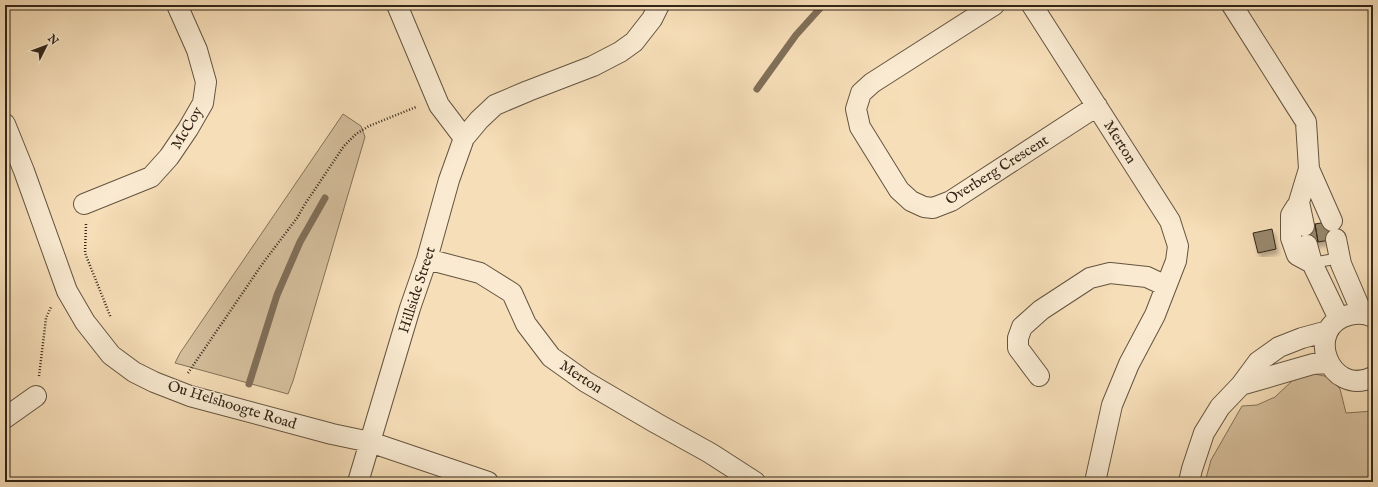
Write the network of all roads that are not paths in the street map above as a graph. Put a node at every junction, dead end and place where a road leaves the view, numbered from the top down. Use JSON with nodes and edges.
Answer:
{"nodes":[{"id":1,"x":177,"y":5,"type":"edge"},
{"id":2,"x":397,"y":5,"type":"edge"},
{"id":3,"x":659,"y":5,"type":"edge"},
{"id":4,"x":994,"y":5,"type":"edge"},
{"id":5,"x":1032,"y":5,"type":"edge"},
{"id":6,"x":1232,"y":5,"type":"edge"},
{"id":7,"x":1097,"y":106,"type":"junction"},
{"id":8,"x":5,"y":124,"type":"edge"},
{"id":9,"x":464,"y":138,"type":"junction"},
{"id":10,"x":1309,"y":169,"type":"junction"},
{"id":11,"x":1299,"y":202,"type":"junction"},
{"id":12,"x":84,"y":204,"type":"road end"},
{"id":13,"x":1307,"y":245,"type":"junction"},
{"id":14,"x":1340,"y":258,"type":"junction"},
{"id":15,"x":427,"y":259,"type":"junction"},
{"id":16,"x":1166,"y":286,"type":"junction"},
{"id":17,"x":1368,"y":315,"type":"edge"},
{"id":18,"x":1333,"y":325,"type":"junction"},
{"id":19,"x":1328,"y":363,"type":"junction"},
{"id":20,"x":1039,"y":376,"type":"dead end"},
{"id":21,"x":1373,"y":377,"type":"edge"},
{"id":22,"x":1241,"y":385,"type":"junction"},
{"id":23,"x":36,"y":396,"type":"road end"},
{"id":24,"x":5,"y":418,"type":"edge"},
{"id":25,"x":370,"y":442,"type":"junction"},
{"id":26,"x":358,"y":482,"type":"edge"},
{"id":27,"x":488,"y":482,"type":"edge"},
{"id":28,"x":756,"y":482,"type":"edge"},
{"id":29,"x":1095,"y":482,"type":"edge"},
{"id":30,"x":1189,"y":482,"type":"edge"}],
"edges":[{"from":1,"to":12,"type":"street","name":"McCoy"},
{"from":2,"to":9,"type":"street"},
{"from":3,"to":9,"type":"street","name":"Hillside Street"},
{"from":4,"to":7,"type":"street","name":"Overberg Crescent"},
{"from":5,"to":7,"type":"street","name":"Merton"},
{"from":6,"to":10,"type":"street"},
{"from":7,"to":16,"type":"street","name":"Merton"},
{"from":8,"to":25,"type":"street","name":"Ou Helshoogte Road"},
{"from":9,"to":15,"type":"street","name":"Hillside Street"},
{"from":10,"to":11,"type":"street"},
{"from":10,"to":14,"type":"street"},
{"from":11,"to":13,"type":"street"},
{"from":11,"to":13,"type":"street"},
{"from":13,"to":14,"type":"lane"},
{"from":13,"to":18,"type":"street"},
{"from":14,"to":17,"type":"street"},
{"from":15,"to":25,"type":"street","name":"Hillside Street"},
{"from":15,"to":28,"type":"street","name":"Merton"},
{"from":16,"to":20,"type":"street"},
{"from":16,"to":29,"type":"street","name":"Merton"},
{"from":17,"to":18,"type":"street"},
{"from":18,"to":19,"type":"street"},
{"from":18,"to":22,"type":"street"},
{"from":19,"to":21,"type":"street"},
{"from":19,"to":22,"type":"street"},
{"from":22,"to":30,"type":"street"},
{"from":23,"to":24,"type":"street"},
{"from":25,"to":26,"type":"street","name":"Hillside Street"},
{"from":25,"to":27,"type":"street","name":"Ou Helshoogte Road"}]}
